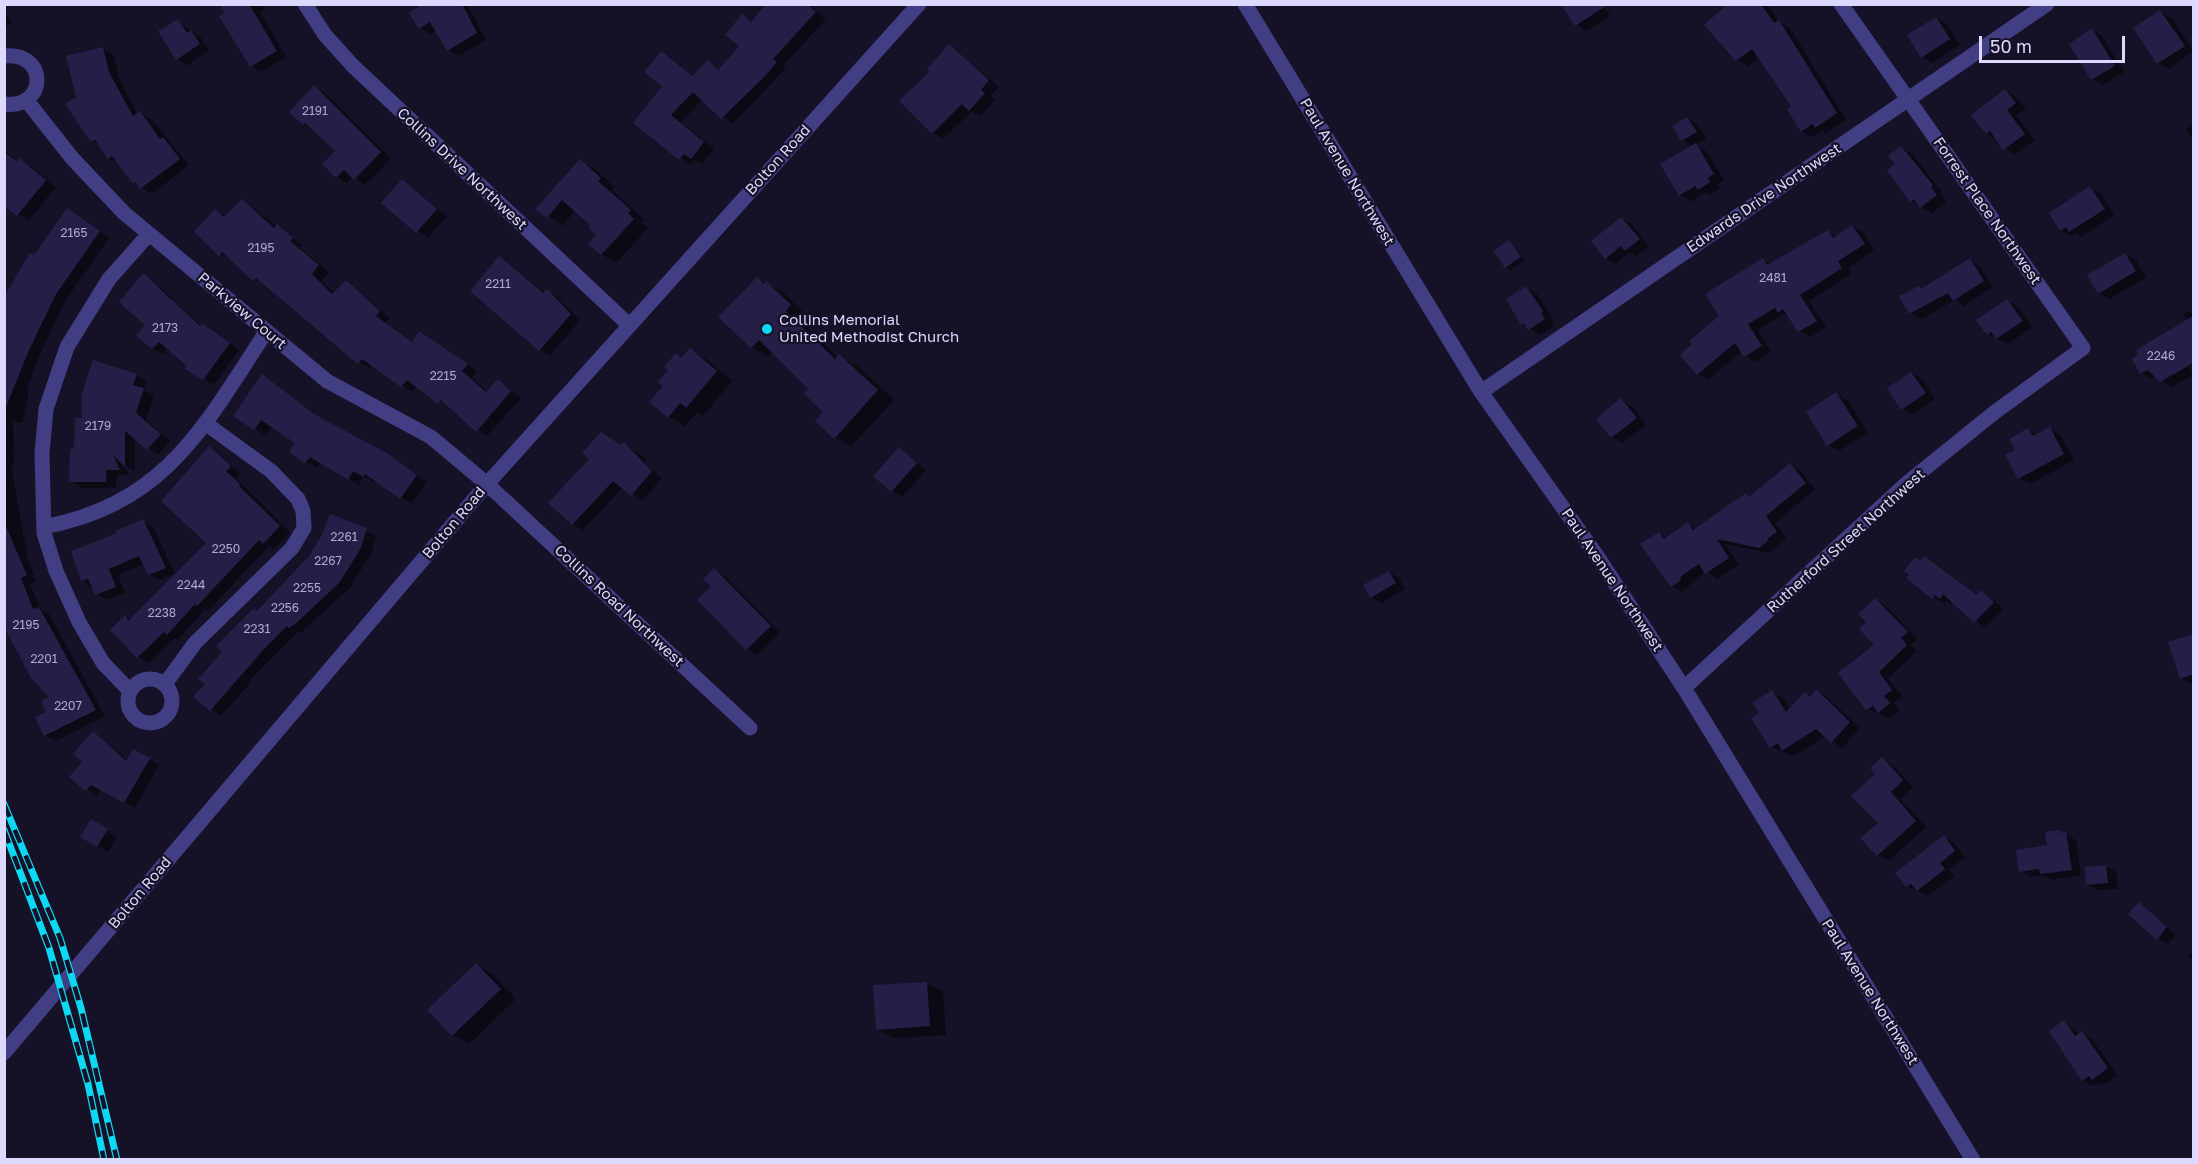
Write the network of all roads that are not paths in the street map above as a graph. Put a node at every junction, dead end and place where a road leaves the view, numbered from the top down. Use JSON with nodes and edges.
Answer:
{"nodes":[{"id":1,"x":305,"y":4,"type":"edge"},
{"id":2,"x":919,"y":4,"type":"edge"},
{"id":3,"x":1245,"y":4,"type":"edge"},
{"id":4,"x":1841,"y":4,"type":"edge"},
{"id":5,"x":2047,"y":4,"type":"edge"},
{"id":6,"x":4,"y":56,"type":"edge"},
{"id":7,"x":1908,"y":100,"type":"junction"},
{"id":8,"x":27,"y":101,"type":"junction"},
{"id":9,"x":4,"y":104,"type":"edge"},
{"id":10,"x":149,"y":234,"type":"junction"},
{"id":11,"x":629,"y":325,"type":"junction"},
{"id":12,"x":266,"y":332,"type":"junction"},
{"id":13,"x":1481,"y":392,"type":"junction"},
{"id":14,"x":2013,"y":399,"type":"joint"},
{"id":15,"x":205,"y":423,"type":"junction"},
{"id":16,"x":488,"y":484,"type":"junction"},
{"id":17,"x":44,"y":527,"type":"junction"},
{"id":18,"x":165,"y":684,"type":"junction"},
{"id":19,"x":1684,"y":688,"type":"junction"},
{"id":20,"x":129,"y":690,"type":"junction"},
{"id":21,"x":750,"y":728,"type":"dead end"},
{"id":22,"x":4,"y":1053,"type":"edge"},
{"id":23,"x":1973,"y":1160,"type":"edge"}],
"edges":[{"from":1,"to":11,"type":"street","name":"Collins Drive Northwest"},
{"from":2,"to":11,"type":"street","name":"Bolton Road"},
{"from":3,"to":13,"type":"street","name":"Paul Avenue Northwest"},
{"from":4,"to":7,"type":"street","name":"Forrest Place Northwest"},
{"from":5,"to":7,"type":"street","name":"Edwards Drive Northwest"},
{"from":6,"to":8,"type":"street"},
{"from":7,"to":13,"type":"street","name":"Edwards Drive Northwest"},
{"from":7,"to":14,"type":"street","name":"Forrest Place Northwest"},
{"from":8,"to":9,"type":"street"},
{"from":8,"to":10,"type":"street","name":"Parkview Court"},
{"from":10,"to":12,"type":"street","name":"Parkview Court"},
{"from":10,"to":17,"type":"street"},
{"from":11,"to":16,"type":"street","name":"Bolton Road"},
{"from":12,"to":15,"type":"street"},
{"from":12,"to":16,"type":"street","name":"Parkview Court"},
{"from":13,"to":19,"type":"street","name":"Paul Avenue Northwest"},
{"from":14,"to":19,"type":"street","name":"Rutherford Street Northwest"},
{"from":15,"to":17,"type":"street"},
{"from":15,"to":18,"type":"street"},
{"from":16,"to":21,"type":"street","name":"Collins Road Northwest"},
{"from":16,"to":22,"type":"street","name":"Bolton Road"},
{"from":17,"to":20,"type":"street"},
{"from":18,"to":20,"type":"street"},
{"from":18,"to":20,"type":"street"},
{"from":19,"to":23,"type":"street","name":"Paul Avenue Northwest"}]}
